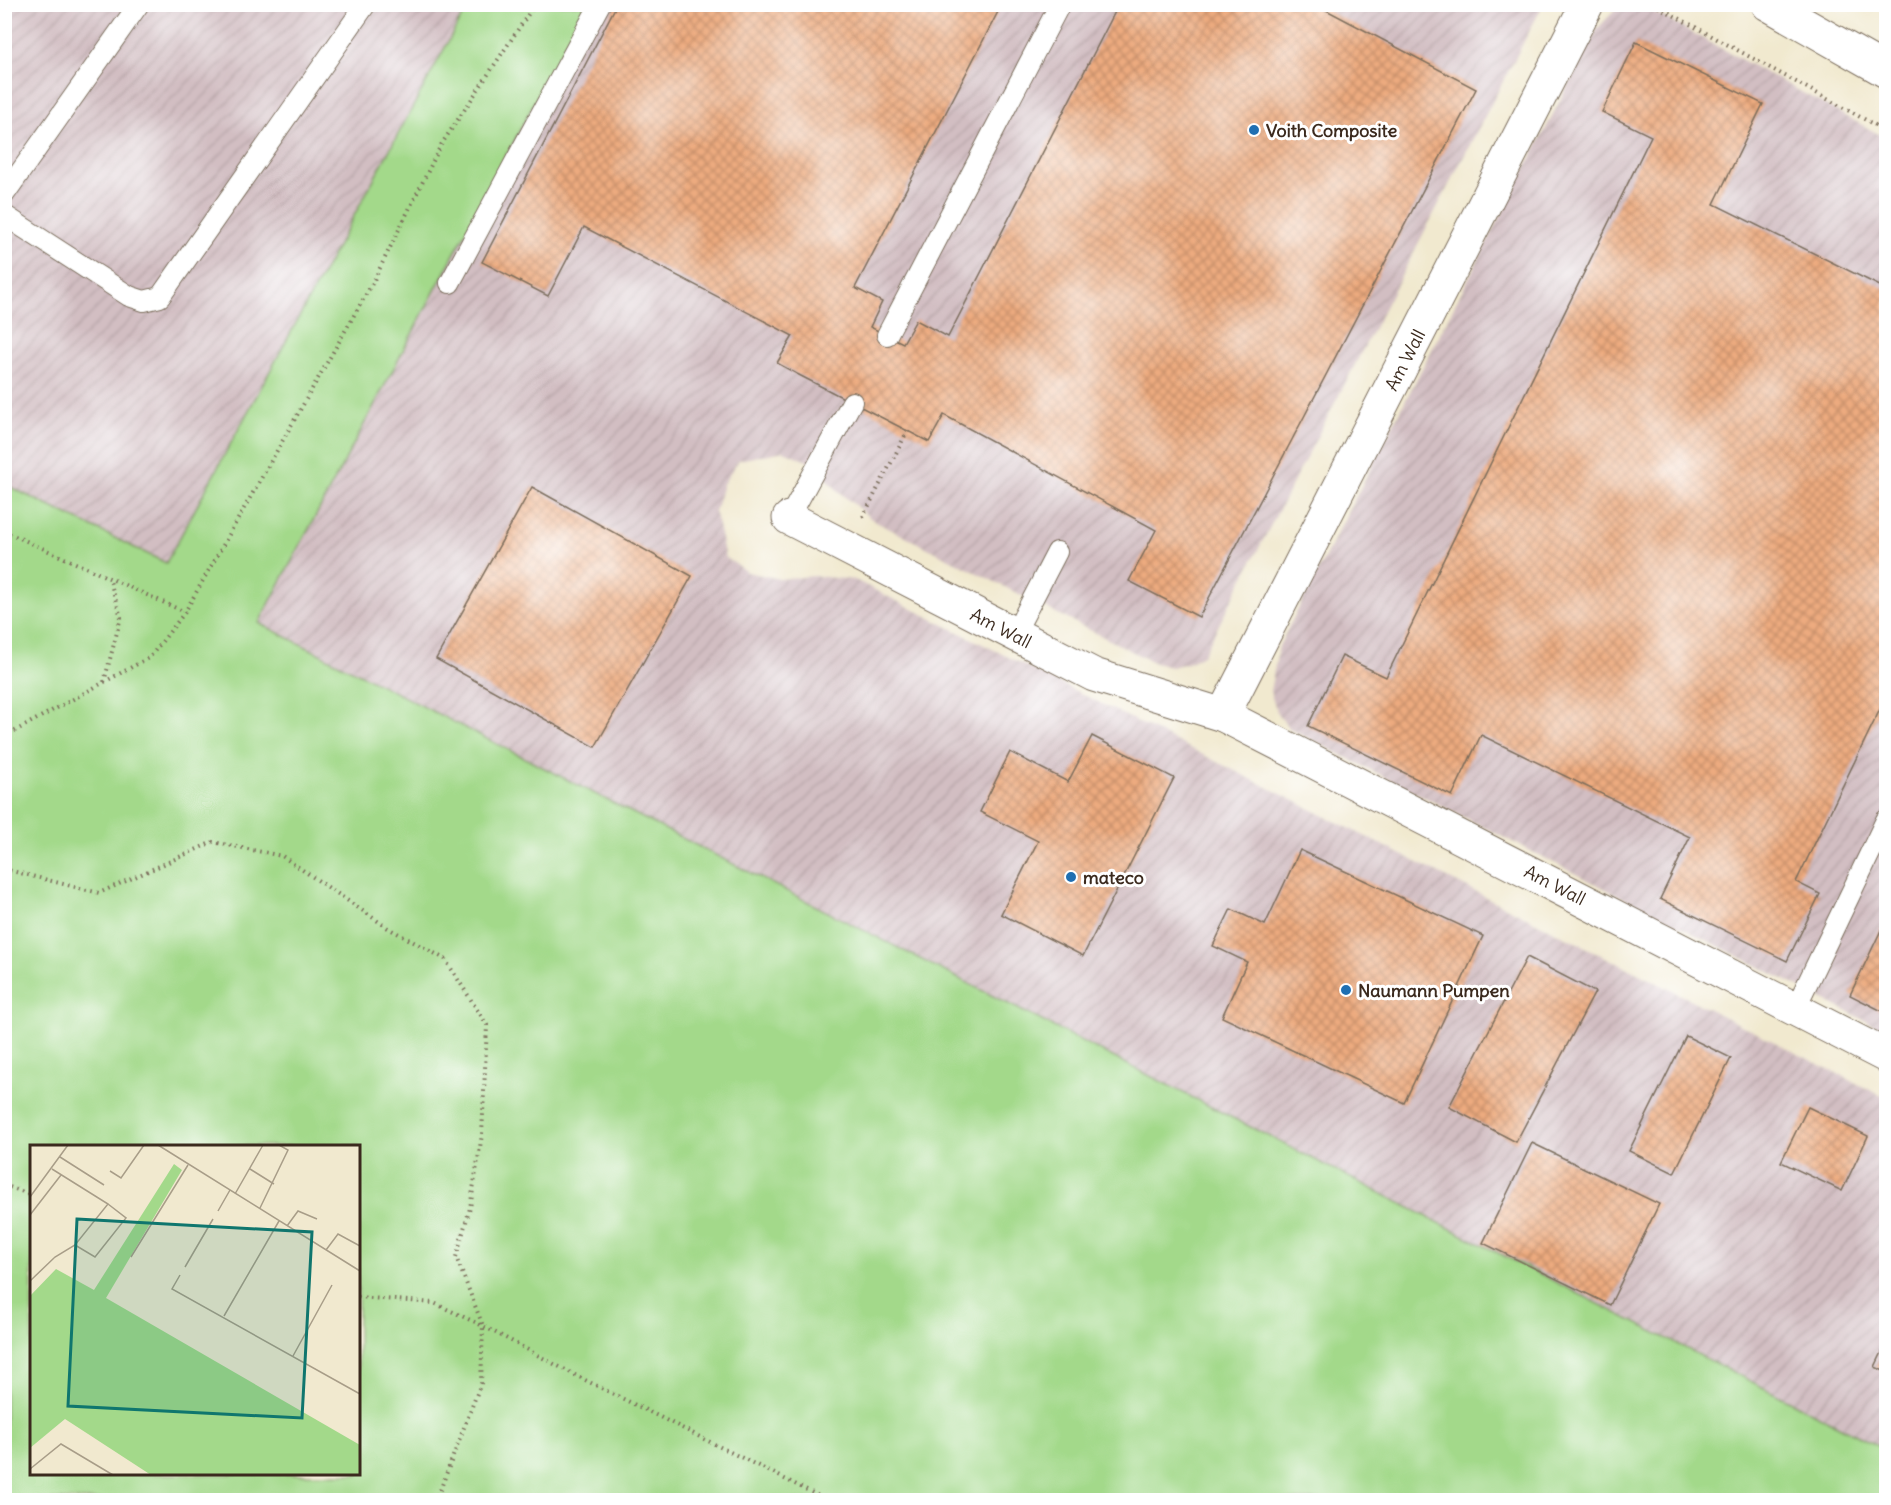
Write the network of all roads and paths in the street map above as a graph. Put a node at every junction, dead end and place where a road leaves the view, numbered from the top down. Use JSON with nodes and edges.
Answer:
{"nodes":[{"id":1,"x":139,"y":4,"type":"edge"},
{"id":2,"x":366,"y":4,"type":"edge"},
{"id":3,"x":535,"y":4,"type":"edge"},
{"id":4,"x":600,"y":4,"type":"edge"},
{"id":5,"x":1060,"y":4,"type":"edge"},
{"id":6,"x":1587,"y":4,"type":"edge"},
{"id":7,"x":1653,"y":4,"type":"edge"},
{"id":8,"x":1768,"y":4,"type":"edge"},
{"id":9,"x":1887,"y":71,"type":"edge"},
{"id":10,"x":1887,"y":131,"type":"edge"},
{"id":11,"x":4,"y":195,"type":"edge"},
{"id":12,"x":4,"y":215,"type":"edge"},
{"id":13,"x":450,"y":283,"type":"dead end"},
{"id":14,"x":887,"y":335,"type":"dead end"},
{"id":15,"x":852,"y":402,"type":"dead end"},
{"id":16,"x":908,"y":430,"type":"dead end"},
{"id":17,"x":789,"y":518,"type":"joint"},
{"id":18,"x":860,"y":523,"type":"dead end"},
{"id":19,"x":4,"y":531,"type":"edge"},
{"id":20,"x":1057,"y":552,"type":"dead end"},
{"id":21,"x":109,"y":578,"type":"junction"},
{"id":22,"x":185,"y":612,"type":"junction"},
{"id":23,"x":1014,"y":635,"type":"junction"},
{"id":24,"x":104,"y":682,"type":"junction"},
{"id":25,"x":1223,"y":714,"type":"junction"},
{"id":26,"x":4,"y":737,"type":"edge"},
{"id":27,"x":1887,"y":820,"type":"edge"},
{"id":28,"x":4,"y":869,"type":"edge"},
{"id":29,"x":1795,"y":1009,"type":"junction"},
{"id":30,"x":1887,"y":1056,"type":"edge"},
{"id":31,"x":4,"y":1185,"type":"edge"},
{"id":32,"x":30,"y":1194,"type":"edge"},
{"id":33,"x":360,"y":1297,"type":"edge"},
{"id":34,"x":483,"y":1326,"type":"junction"},
{"id":35,"x":433,"y":1500,"type":"edge"},
{"id":36,"x":827,"y":1500,"type":"edge"}],
"edges":[{"from":1,"to":11,"type":"lane"},
{"from":2,"to":12,"type":"lane"},
{"from":3,"to":22,"type":"path"},
{"from":4,"to":13,"type":"lane"},
{"from":5,"to":14,"type":"lane"},
{"from":6,"to":25,"type":"street","name":"Am Wall"},
{"from":7,"to":10,"type":"path"},
{"from":8,"to":9,"type":"street"},
{"from":15,"to":17,"type":"lane"},
{"from":16,"to":18,"type":"path"},
{"from":17,"to":23,"type":"street","name":"Am Wall"},
{"from":19,"to":21,"type":"path"},
{"from":20,"to":23,"type":"lane"},
{"from":21,"to":22,"type":"path"},
{"from":21,"to":24,"type":"path"},
{"from":22,"to":24,"type":"path"},
{"from":23,"to":25,"type":"street","name":"Am Wall"},
{"from":24,"to":26,"type":"path"},
{"from":25,"to":29,"type":"street","name":"Am Wall"},
{"from":27,"to":29,"type":"lane"},
{"from":28,"to":34,"type":"path"},
{"from":29,"to":30,"type":"street","name":"Am Wall"},
{"from":31,"to":32,"type":"path"},
{"from":33,"to":34,"type":"path"},
{"from":34,"to":35,"type":"path"},
{"from":34,"to":36,"type":"path"}]}
